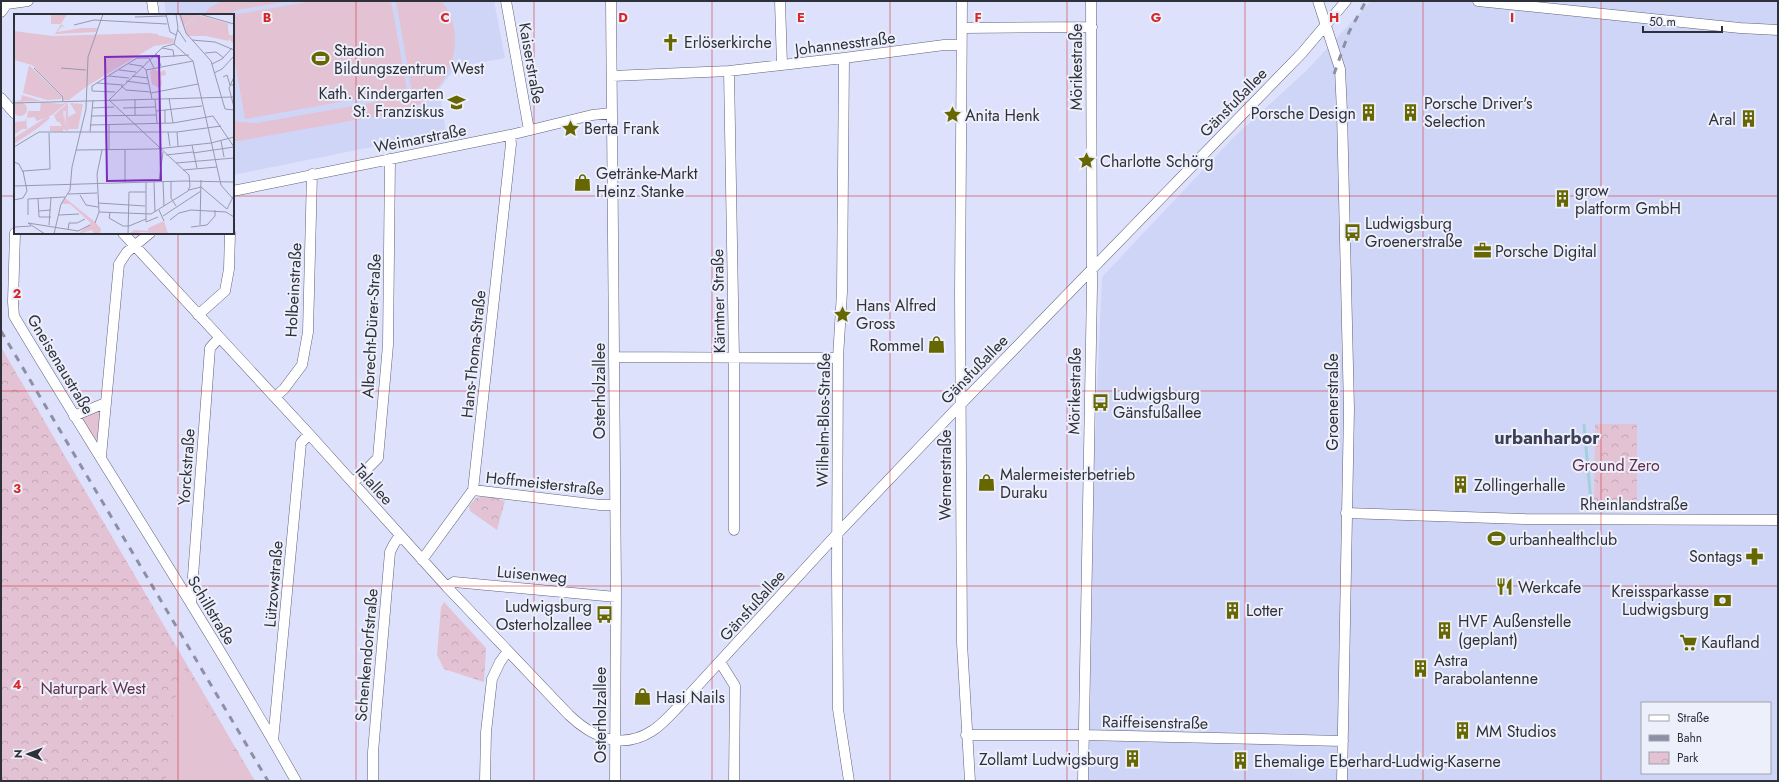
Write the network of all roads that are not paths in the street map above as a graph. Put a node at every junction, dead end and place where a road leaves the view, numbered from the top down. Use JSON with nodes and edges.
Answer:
{"nodes":[{"id":1,"x":28,"y":1,"type":"edge"},
{"id":2,"x":152,"y":1,"type":"edge"},
{"id":3,"x":506,"y":1,"type":"edge"},
{"id":4,"x":611,"y":1,"type":"edge"},
{"id":5,"x":780,"y":1,"type":"edge"},
{"id":6,"x":962,"y":1,"type":"edge"},
{"id":7,"x":1091,"y":1,"type":"edge"},
{"id":8,"x":1318,"y":1,"type":"edge"},
{"id":9,"x":1346,"y":1,"type":"edge"},
{"id":10,"x":1478,"y":1,"type":"edge"},
{"id":11,"x":5,"y":6,"type":"edge"},
{"id":12,"x":154,"y":14,"type":"edge"},
{"id":13,"x":1326,"y":26,"type":"junction"},
{"id":14,"x":1092,"y":27,"type":"junction"},
{"id":15,"x":962,"y":28,"type":"junction"},
{"id":16,"x":1778,"y":30,"type":"edge"},
{"id":17,"x":961,"y":45,"type":"junction"},
{"id":18,"x":844,"y":58,"type":"junction"},
{"id":19,"x":782,"y":65,"type":"junction"},
{"id":20,"x":729,"y":71,"type":"junction"},
{"id":21,"x":612,"y":76,"type":"junction"},
{"id":22,"x":1,"y":98,"type":"edge"},
{"id":23,"x":14,"y":113,"type":"edge"},
{"id":24,"x":612,"y":113,"type":"junction"},
{"id":25,"x":529,"y":130,"type":"junction"},
{"id":26,"x":510,"y":135,"type":"junction"},
{"id":27,"x":390,"y":159,"type":"junction"},
{"id":28,"x":312,"y":174,"type":"junction"},
{"id":29,"x":234,"y":191,"type":"edge"},
{"id":30,"x":15,"y":234,"type":"edge"},
{"id":31,"x":124,"y":234,"type":"edge"},
{"id":32,"x":149,"y":234,"type":"edge"},
{"id":33,"x":230,"y":234,"type":"edge"},
{"id":34,"x":134,"y":246,"type":"junction"},
{"id":35,"x":1091,"y":271,"type":"junction"},
{"id":36,"x":198,"y":316,"type":"junction"},
{"id":37,"x":219,"y":338,"type":"junction"},
{"id":38,"x":614,"y":357,"type":"junction"},
{"id":39,"x":734,"y":358,"type":"junction"},
{"id":40,"x":838,"y":358,"type":"junction"},
{"id":41,"x":275,"y":397,"type":"junction"},
{"id":42,"x":105,"y":403,"type":"junction"},
{"id":43,"x":960,"y":405,"type":"junction"},
{"id":44,"x":74,"y":416,"type":"junction"},
{"id":45,"x":309,"y":434,"type":"junction"},
{"id":46,"x":101,"y":456,"type":"junction"},
{"id":47,"x":353,"y":483,"type":"junction"},
{"id":48,"x":473,"y":490,"type":"junction"},
{"id":49,"x":614,"y":505,"type":"junction"},
{"id":50,"x":1346,"y":513,"type":"junction"},
{"id":51,"x":1778,"y":520,"type":"edge"},
{"id":52,"x":734,"y":530,"type":"dead end"},
{"id":53,"x":838,"y":534,"type":"junction"},
{"id":54,"x":400,"y":535,"type":"junction"},
{"id":55,"x":422,"y":560,"type":"junction"},
{"id":56,"x":447,"y":587,"type":"junction"},
{"id":57,"x":616,"y":597,"type":"junction"},
{"id":58,"x":191,"y":603,"type":"junction"},
{"id":59,"x":508,"y":651,"type":"junction"},
{"id":60,"x":720,"y":662,"type":"junction"},
{"id":61,"x":966,"y":735,"type":"junction"},
{"id":62,"x":1083,"y":735,"type":"junction"},
{"id":63,"x":615,"y":740,"type":"junction"},
{"id":64,"x":273,"y":741,"type":"junction"},
{"id":65,"x":1343,"y":741,"type":"junction"},
{"id":66,"x":296,"y":781,"type":"edge"},
{"id":67,"x":373,"y":781,"type":"edge"},
{"id":68,"x":486,"y":781,"type":"edge"},
{"id":69,"x":615,"y":781,"type":"edge"},
{"id":70,"x":734,"y":781,"type":"edge"},
{"id":71,"x":849,"y":781,"type":"edge"},
{"id":72,"x":970,"y":781,"type":"edge"},
{"id":73,"x":1084,"y":781,"type":"edge"},
{"id":74,"x":1342,"y":781,"type":"edge"}],
"edges":[{"from":1,"to":11,"type":"street"},
{"from":2,"to":12,"type":"street"},
{"from":3,"to":25,"type":"street","name":"Kaiserstraße"},
{"from":4,"to":21,"type":"street","name":"Osterholzallee"},
{"from":5,"to":19,"type":"street"},
{"from":6,"to":15,"type":"street","name":"Wernerstraße"},
{"from":7,"to":14,"type":"street","name":"Mörikestraße"},
{"from":8,"to":13,"type":"street","name":"Groenerstraße"},
{"from":9,"to":13,"type":"street","name":"Gänsfußallee"},
{"from":10,"to":16,"type":"street"},
{"from":13,"to":35,"type":"street","name":"Gänsfußallee"},
{"from":13,"to":50,"type":"street","name":"Groenerstraße"},
{"from":14,"to":15,"type":"street"},
{"from":14,"to":35,"type":"street","name":"Mörikestraße"},
{"from":15,"to":17,"type":"street","name":"Wernerstraße"},
{"from":17,"to":18,"type":"street","name":"Johannesstraße"},
{"from":17,"to":43,"type":"street","name":"Wernerstraße"},
{"from":18,"to":19,"type":"street","name":"Johannesstraße"},
{"from":18,"to":40,"type":"street","name":"Wilhelm-Blos-Straße"},
{"from":19,"to":20,"type":"street","name":"Johannesstraße"},
{"from":20,"to":21,"type":"street","name":"Johannesstraße"},
{"from":20,"to":39,"type":"street","name":"Kärntner Straße"},
{"from":21,"to":24,"type":"street","name":"Osterholzallee"},
{"from":22,"to":23,"type":"street"},
{"from":24,"to":25,"type":"street","name":"Weimarstraße"},
{"from":24,"to":38,"type":"street","name":"Osterholzallee"},
{"from":25,"to":26,"type":"street","name":"Weimarstraße"},
{"from":26,"to":27,"type":"street","name":"Weimarstraße"},
{"from":26,"to":48,"type":"street","name":"Hans-Thoma-Straße"},
{"from":27,"to":28,"type":"street","name":"Weimarstraße"},
{"from":27,"to":47,"type":"street","name":"Albrecht-Dürer-Straße"},
{"from":28,"to":29,"type":"street","name":"Weimarstraße"},
{"from":28,"to":41,"type":"street","name":"Holbeinstraße"},
{"from":30,"to":44,"type":"street","name":"Gneisenaustraße"},
{"from":31,"to":34,"type":"street","name":"Talallee"},
{"from":32,"to":34,"type":"street"},
{"from":33,"to":36,"type":"street"},
{"from":34,"to":36,"type":"street","name":"Talallee"},
{"from":34,"to":42,"type":"street"},
{"from":35,"to":43,"type":"street","name":"Gänsfußallee"},
{"from":35,"to":62,"type":"street","name":"Mörikestraße"},
{"from":36,"to":37,"type":"street","name":"Talallee"},
{"from":37,"to":41,"type":"street","name":"Talallee"},
{"from":37,"to":58,"type":"street","name":"Yorckstraße"},
{"from":38,"to":39,"type":"street"},
{"from":38,"to":49,"type":"street","name":"Osterholzallee"},
{"from":39,"to":40,"type":"street"},
{"from":39,"to":52,"type":"street","name":"Kärntner Straße"},
{"from":40,"to":53,"type":"street","name":"Wilhelm-Blos-Straße"},
{"from":41,"to":45,"type":"street","name":"Talallee"},
{"from":42,"to":44,"type":"street"},
{"from":42,"to":46,"type":"street"},
{"from":43,"to":53,"type":"street","name":"Gänsfußallee"},
{"from":43,"to":61,"type":"street","name":"Wernerstraße"},
{"from":44,"to":46,"type":"street","name":"Gneisenaustraße"},
{"from":45,"to":47,"type":"street","name":"Talallee"},
{"from":45,"to":64,"type":"street","name":"Lützowstraße"},
{"from":46,"to":58,"type":"street","name":"Schillstraße"},
{"from":47,"to":54,"type":"street","name":"Talallee"},
{"from":48,"to":49,"type":"street","name":"Hoffmeisterstraße"},
{"from":48,"to":55,"type":"street","name":"Hans-Thoma-Straße"},
{"from":49,"to":57,"type":"street","name":"Osterholzallee"},
{"from":50,"to":51,"type":"street","name":"Rheinlandstraße"},
{"from":50,"to":65,"type":"street","name":"Groenerstraße"},
{"from":53,"to":60,"type":"street","name":"Gänsfußallee"},
{"from":53,"to":71,"type":"street","name":"Wilhelm-Blos-Straße"},
{"from":54,"to":55,"type":"street","name":"Talallee"},
{"from":54,"to":67,"type":"street","name":"Schenkendorfstraße"},
{"from":55,"to":56,"type":"street","name":"Talallee"},
{"from":56,"to":57,"type":"street","name":"Luisenweg"},
{"from":56,"to":59,"type":"street","name":"Talallee"},
{"from":57,"to":63,"type":"street","name":"Osterholzallee"},
{"from":58,"to":64,"type":"street","name":"Schillstraße"},
{"from":59,"to":63,"type":"street","name":"Talallee"},
{"from":59,"to":68,"type":"street"},
{"from":60,"to":63,"type":"street","name":"Gänsfußallee"},
{"from":60,"to":70,"type":"street"},
{"from":61,"to":62,"type":"street","name":"Raiffeisenstraße"},
{"from":61,"to":72,"type":"street","name":"Wernerstraße"},
{"from":62,"to":65,"type":"street","name":"Raiffeisenstraße"},
{"from":62,"to":73,"type":"street","name":"Mörikestraße"},
{"from":63,"to":69,"type":"street","name":"Osterholzallee"},
{"from":64,"to":66,"type":"street","name":"Schillstraße"},
{"from":65,"to":74,"type":"street","name":"Groenerstraße"}]}
